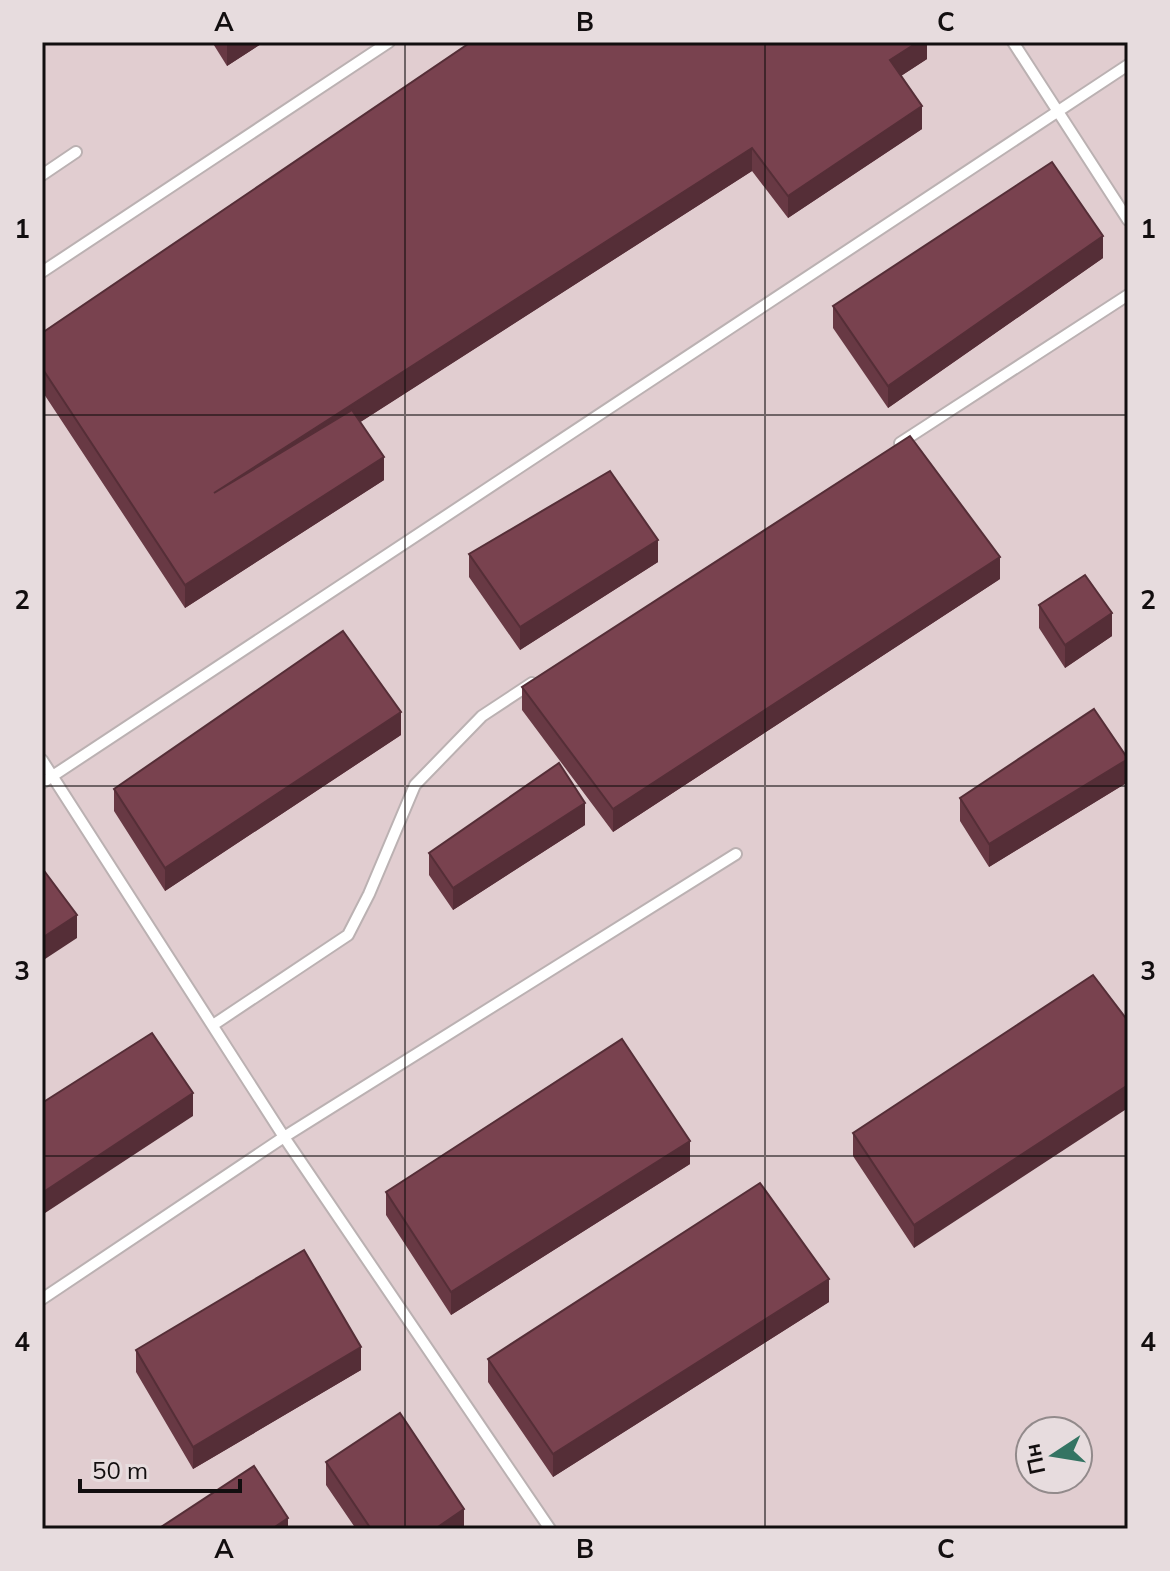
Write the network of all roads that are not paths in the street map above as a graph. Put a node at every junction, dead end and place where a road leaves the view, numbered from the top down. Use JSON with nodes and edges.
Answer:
{"nodes":[{"id":1,"x":389,"y":42,"type":"edge"},
{"id":2,"x":1013,"y":42,"type":"edge"},
{"id":3,"x":1128,"y":65,"type":"edge"},
{"id":4,"x":1057,"y":112,"type":"junction"},
{"id":5,"x":76,"y":152,"type":"dead end"},
{"id":6,"x":42,"y":175,"type":"edge"},
{"id":7,"x":1128,"y":220,"type":"edge"},
{"id":8,"x":42,"y":272,"type":"edge"},
{"id":9,"x":1128,"y":295,"type":"edge"},
{"id":10,"x":891,"y":450,"type":"edge"},
{"id":11,"x":548,"y":673,"type":"edge"},
{"id":12,"x":42,"y":760,"type":"edge"},
{"id":13,"x":52,"y":776,"type":"junction"},
{"id":14,"x":42,"y":783,"type":"edge"},
{"id":15,"x":736,"y":854,"type":"dead end"},
{"id":16,"x":213,"y":1025,"type":"junction"},
{"id":17,"x":284,"y":1137,"type":"junction"},
{"id":18,"x":42,"y":1299,"type":"edge"},
{"id":19,"x":550,"y":1529,"type":"edge"}],
"edges":[{"from":1,"to":8,"type":"lane"},
{"from":2,"to":4,"type":"lane"},
{"from":3,"to":4,"type":"lane"},
{"from":4,"to":7,"type":"lane"},
{"from":4,"to":13,"type":"lane"},
{"from":5,"to":6,"type":"lane"},
{"from":9,"to":10,"type":"lane"},
{"from":11,"to":16,"type":"lane"},
{"from":12,"to":13,"type":"lane"},
{"from":13,"to":14,"type":"lane"},
{"from":13,"to":16,"type":"lane"},
{"from":15,"to":17,"type":"lane"},
{"from":16,"to":17,"type":"lane"},
{"from":17,"to":18,"type":"lane"},
{"from":17,"to":19,"type":"lane"}]}
